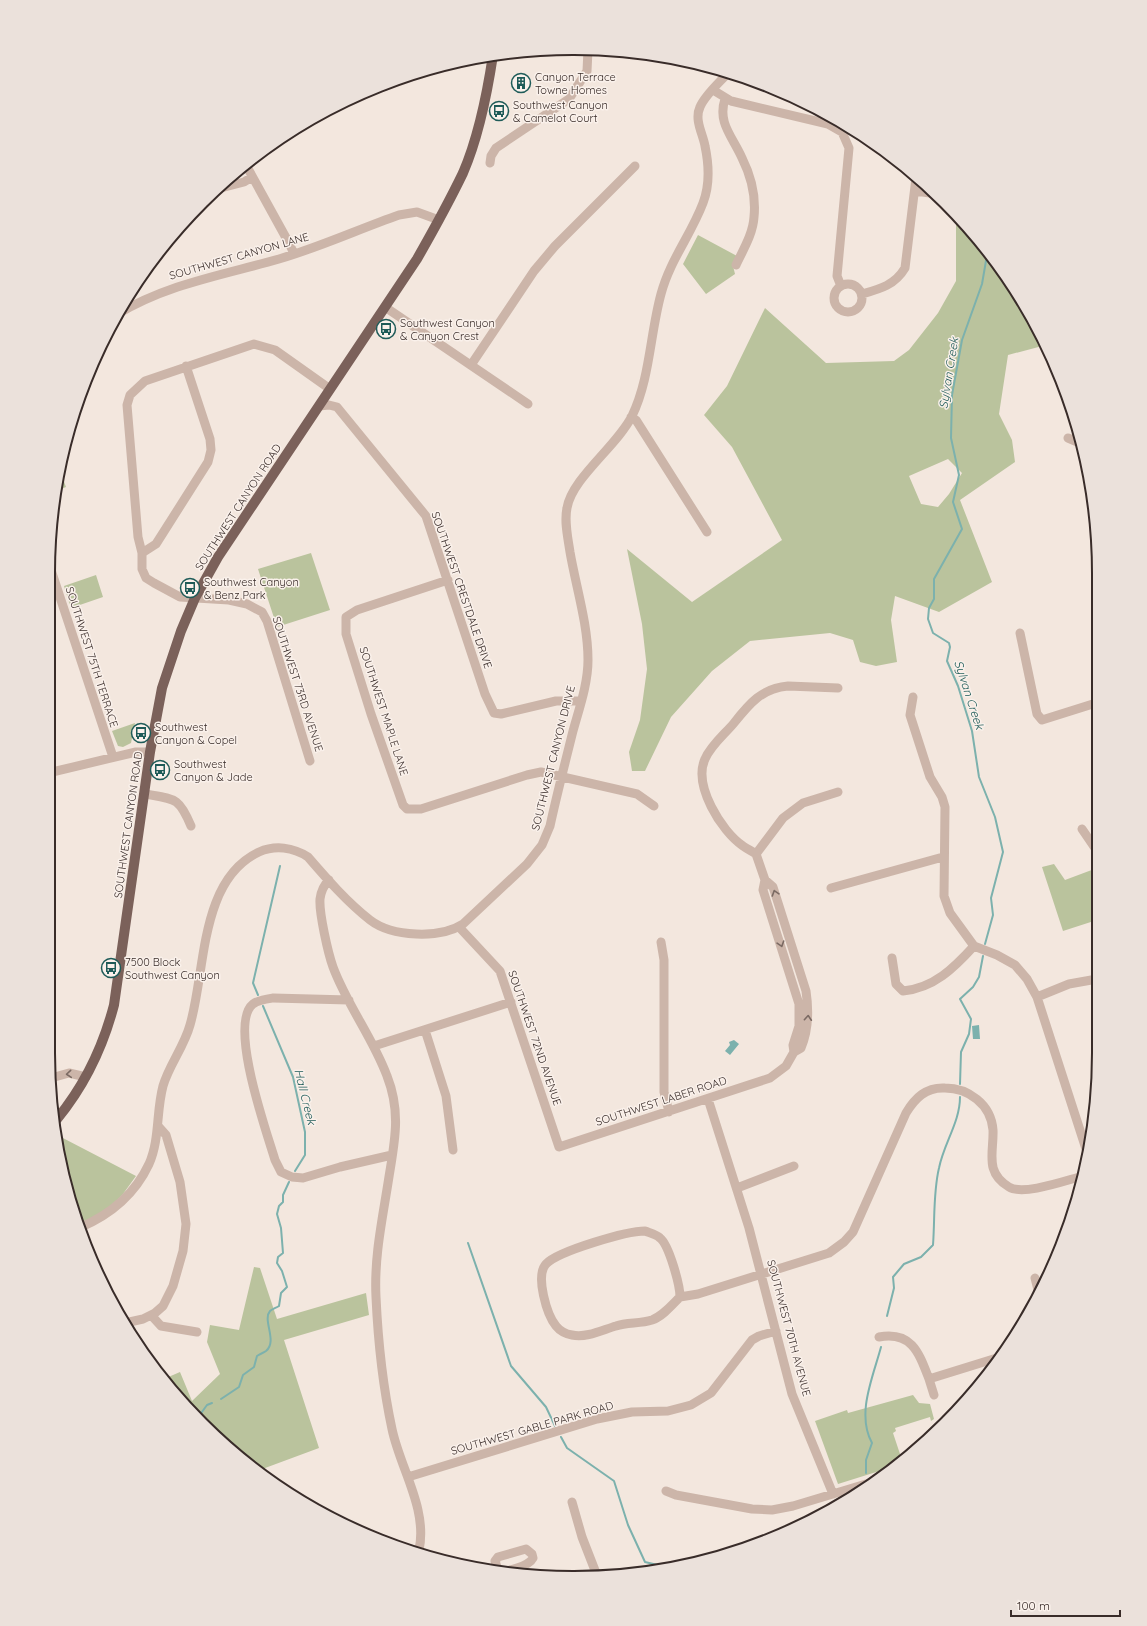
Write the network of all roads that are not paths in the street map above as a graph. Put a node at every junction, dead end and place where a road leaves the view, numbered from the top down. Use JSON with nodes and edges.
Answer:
{"nodes":[{"id":1,"x":588,"y":55,"type":"edge"},
{"id":2,"x":492,"y":61,"type":"edge"},
{"id":3,"x":724,"y":78,"type":"edge"},
{"id":4,"x":713,"y":90,"type":"junction"},
{"id":5,"x":725,"y":99,"type":"junction"},
{"id":6,"x":838,"y":127,"type":"edge"},
{"id":7,"x":845,"y":131,"type":"edge"},
{"id":8,"x":490,"y":162,"type":"dead end"},
{"id":9,"x":635,"y":166,"type":"dead end"},
{"id":10,"x":249,"y":170,"type":"edge"},
{"id":11,"x":252,"y":177,"type":"junction"},
{"id":12,"x":916,"y":184,"type":"edge"},
{"id":13,"x":230,"y":186,"type":"edge"},
{"id":14,"x":915,"y":191,"type":"junction"},
{"id":15,"x":924,"y":192,"type":"edge"},
{"id":16,"x":439,"y":220,"type":"junction"},
{"id":17,"x":294,"y":254,"type":"junction"},
{"id":18,"x":736,"y":266,"type":"dead end"},
{"id":19,"x":841,"y":286,"type":"junction"},
{"id":20,"x":862,"y":294,"type":"junction"},
{"id":21,"x":385,"y":307,"type":"junction"},
{"id":22,"x":127,"y":308,"type":"edge"},
{"id":23,"x":471,"y":365,"type":"junction"},
{"id":24,"x":186,"y":366,"type":"junction"},
{"id":25,"x":330,"y":389,"type":"junction"},
{"id":26,"x":528,"y":404,"type":"dead end"},
{"id":27,"x":319,"y":406,"type":"junction"},
{"id":28,"x":631,"y":417,"type":"junction"},
{"id":29,"x":1068,"y":438,"type":"dead end"},
{"id":30,"x":1074,"y":441,"type":"edge"},
{"id":31,"x":707,"y":532,"type":"dead end"},
{"id":32,"x":142,"y":554,"type":"junction"},
{"id":33,"x":448,"y":580,"type":"junction"},
{"id":34,"x":55,"y":582,"type":"edge"},
{"id":35,"x":195,"y":598,"type":"junction"},
{"id":36,"x":1020,"y":633,"type":"dead end"},
{"id":37,"x":838,"y":688,"type":"dead end"},
{"id":38,"x":913,"y":697,"type":"dead end"},
{"id":39,"x":581,"y":701,"type":"junction"},
{"id":40,"x":1092,"y":704,"type":"edge"},
{"id":41,"x":150,"y":752,"type":"junction"},
{"id":42,"x":113,"y":757,"type":"junction"},
{"id":43,"x":310,"y":761,"type":"dead end"},
{"id":44,"x":55,"y":771,"type":"edge"},
{"id":45,"x":561,"y":776,"type":"junction"},
{"id":46,"x":838,"y":792,"type":"dead end"},
{"id":47,"x":145,"y":794,"type":"junction"},
{"id":48,"x":654,"y":806,"type":"dead end"},
{"id":49,"x":191,"y":826,"type":"dead end"},
{"id":50,"x":1082,"y":829,"type":"dead end"},
{"id":51,"x":1092,"y":845,"type":"edge"},
{"id":52,"x":756,"y":854,"type":"junction"},
{"id":53,"x":943,"y":857,"type":"junction"},
{"id":54,"x":329,"y":880,"type":"junction"},
{"id":55,"x":831,"y":888,"type":"dead end"},
{"id":56,"x":459,"y":927,"type":"junction"},
{"id":57,"x":661,"y":942,"type":"dead end"},
{"id":58,"x":974,"y":946,"type":"junction"},
{"id":59,"x":892,"y":958,"type":"dead end"},
{"id":60,"x":1092,"y":980,"type":"edge"},
{"id":61,"x":1037,"y":997,"type":"junction"},
{"id":62,"x":349,"y":1000,"type":"junction"},
{"id":63,"x":511,"y":1002,"type":"junction"},
{"id":64,"x":426,"y":1030,"type":"junction"},
{"id":65,"x":374,"y":1046,"type":"junction"},
{"id":66,"x":56,"y":1077,"type":"edge"},
{"id":67,"x":86,"y":1077,"type":"junction"},
{"id":68,"x":708,"y":1099,"type":"junction"},
{"id":69,"x":668,"y":1112,"type":"junction"},
{"id":70,"x":59,"y":1117,"type":"edge"},
{"id":71,"x":158,"y":1126,"type":"junction"},
{"id":72,"x":1084,"y":1143,"type":"edge"},
{"id":73,"x":559,"y":1147,"type":"joint"},
{"id":74,"x":453,"y":1150,"type":"dead end"},
{"id":75,"x":392,"y":1155,"type":"junction"},
{"id":76,"x":794,"y":1166,"type":"dead end"},
{"id":77,"x":1076,"y":1178,"type":"edge"},
{"id":78,"x":737,"y":1188,"type":"junction"},
{"id":79,"x":85,"y":1225,"type":"edge"},
{"id":80,"x":762,"y":1274,"type":"junction"},
{"id":81,"x":1035,"y":1278,"type":"dead end"},
{"id":82,"x":1037,"y":1286,"type":"edge"},
{"id":83,"x":680,"y":1297,"type":"junction"},
{"id":84,"x":151,"y":1315,"type":"junction"},
{"id":85,"x":130,"y":1321,"type":"edge"},
{"id":86,"x":776,"y":1331,"type":"junction"},
{"id":87,"x":197,"y":1332,"type":"dead end"},
{"id":88,"x":879,"y":1337,"type":"dead end"},
{"id":89,"x":991,"y":1360,"type":"edge"},
{"id":90,"x":929,"y":1379,"type":"junction"},
{"id":91,"x":934,"y":1395,"type":"dead end"},
{"id":92,"x":408,"y":1477,"type":"junction"},
{"id":93,"x":858,"y":1486,"type":"edge"},
{"id":94,"x":666,"y":1491,"type":"dead end"},
{"id":95,"x":833,"y":1494,"type":"junction"},
{"id":96,"x":572,"y":1502,"type":"dead end"},
{"id":97,"x":419,"y":1547,"type":"edge"},
{"id":98,"x":595,"y":1570,"type":"edge"}],
"edges":[{"from":1,"to":8,"type":"street"},
{"from":2,"to":16,"type":"main road","name":"SOUTHWEST CANYON ROAD"},
{"from":3,"to":4,"type":"street","name":"SOUTHWEST CANYON DRIVE"},
{"from":4,"to":5,"type":"street"},
{"from":4,"to":28,"type":"street","name":"SOUTHWEST CANYON DRIVE"},
{"from":5,"to":6,"type":"street"},
{"from":5,"to":18,"type":"street"},
{"from":7,"to":19,"type":"street"},
{"from":9,"to":23,"type":"street"},
{"from":10,"to":11,"type":"street"},
{"from":11,"to":13,"type":"street"},
{"from":11,"to":17,"type":"street"},
{"from":12,"to":14,"type":"street"},
{"from":14,"to":15,"type":"street"},
{"from":14,"to":20,"type":"street"},
{"from":16,"to":17,"type":"street","name":"SOUTHWEST CANYON LANE"},
{"from":16,"to":21,"type":"main road","name":"SOUTHWEST CANYON ROAD"},
{"from":17,"to":22,"type":"street","name":"SOUTHWEST CANYON LANE"},
{"from":19,"to":20,"type":"street"},
{"from":19,"to":20,"type":"street"},
{"from":21,"to":23,"type":"street"},
{"from":21,"to":25,"type":"main road","name":"SOUTHWEST CANYON ROAD"},
{"from":23,"to":26,"type":"street"},
{"from":24,"to":25,"type":"street"},
{"from":24,"to":32,"type":"street"},
{"from":24,"to":32,"type":"street"},
{"from":25,"to":27,"type":"main road","name":"SOUTHWEST CANYON ROAD"},
{"from":27,"to":33,"type":"street","name":"SOUTHWEST CRESTDALE DRIVE"},
{"from":27,"to":35,"type":"main road","name":"SOUTHWEST CANYON ROAD"},
{"from":28,"to":31,"type":"street"},
{"from":28,"to":39,"type":"street","name":"SOUTHWEST CANYON DRIVE"},
{"from":29,"to":30,"type":"street"},
{"from":32,"to":35,"type":"street","name":"SOUTHWEST 73RD AVENUE"},
{"from":33,"to":39,"type":"street","name":"SOUTHWEST CRESTDALE DRIVE"},
{"from":33,"to":45,"type":"street","name":"SOUTHWEST MAPLE LANE"},
{"from":34,"to":42,"type":"street","name":"SOUTHWEST 75TH TERRACE"},
{"from":35,"to":41,"type":"main road","name":"SOUTHWEST CANYON ROAD"},
{"from":35,"to":43,"type":"street","name":"SOUTHWEST 73RD AVENUE"},
{"from":36,"to":40,"type":"street"},
{"from":37,"to":52,"type":"street"},
{"from":38,"to":53,"type":"street"},
{"from":39,"to":45,"type":"street","name":"SOUTHWEST CANYON DRIVE"},
{"from":41,"to":42,"type":"street"},
{"from":41,"to":47,"type":"main road","name":"SOUTHWEST CANYON ROAD"},
{"from":42,"to":44,"type":"street"},
{"from":45,"to":48,"type":"street"},
{"from":45,"to":56,"type":"street","name":"SOUTHWEST CANYON DRIVE"},
{"from":46,"to":52,"type":"street"},
{"from":47,"to":49,"type":"street"},
{"from":47,"to":67,"type":"main road","name":"SOUTHWEST CANYON ROAD"},
{"from":50,"to":51,"type":"street"},
{"from":52,"to":68,"type":"street","name":"SOUTHWEST LABER ROAD"},
{"from":53,"to":55,"type":"street"},
{"from":53,"to":58,"type":"street"},
{"from":54,"to":56,"type":"street","name":"SOUTHWEST CANYON DRIVE"},
{"from":54,"to":62,"type":"street"},
{"from":54,"to":71,"type":"street","name":"SOUTHWEST CANYON DRIVE"},
{"from":56,"to":63,"type":"street","name":"SOUTHWEST 72ND AVENUE"},
{"from":57,"to":69,"type":"street"},
{"from":58,"to":59,"type":"street"},
{"from":58,"to":61,"type":"street"},
{"from":60,"to":61,"type":"street"},
{"from":61,"to":72,"type":"street"},
{"from":62,"to":65,"type":"street"},
{"from":62,"to":75,"type":"street"},
{"from":63,"to":64,"type":"street"},
{"from":63,"to":73,"type":"street","name":"SOUTHWEST 72ND AVENUE"},
{"from":64,"to":65,"type":"street"},
{"from":64,"to":74,"type":"street"},
{"from":65,"to":75,"type":"street"},
{"from":67,"to":66,"type":"street","one_way":true},
{"from":67,"to":70,"type":"main road","name":"SOUTHWEST CANYON ROAD"},
{"from":68,"to":69,"type":"street","name":"SOUTHWEST LABER ROAD"},
{"from":68,"to":78,"type":"street","name":"SOUTHWEST 70TH AVENUE"},
{"from":69,"to":73,"type":"street","name":"SOUTHWEST LABER ROAD"},
{"from":71,"to":79,"type":"street","name":"SOUTHWEST CANYON DRIVE"},
{"from":71,"to":84,"type":"street"},
{"from":75,"to":92,"type":"street"},
{"from":76,"to":78,"type":"street"},
{"from":77,"to":80,"type":"street"},
{"from":78,"to":80,"type":"street","name":"SOUTHWEST 70TH AVENUE"},
{"from":80,"to":83,"type":"street"},
{"from":80,"to":86,"type":"street","name":"SOUTHWEST 70TH AVENUE"},
{"from":81,"to":82,"type":"street"},
{"from":83,"to":83,"type":"street"},
{"from":84,"to":85,"type":"street"},
{"from":84,"to":87,"type":"street"},
{"from":86,"to":92,"type":"street","name":"SOUTHWEST GABLE PARK ROAD"},
{"from":86,"to":95,"type":"street","name":"SOUTHWEST 70TH AVENUE"},
{"from":88,"to":90,"type":"street"},
{"from":89,"to":90,"type":"street"},
{"from":90,"to":91,"type":"street"},
{"from":92,"to":97,"type":"street"},
{"from":93,"to":95,"type":"street"},
{"from":94,"to":95,"type":"street"},
{"from":96,"to":98,"type":"street"}]}
